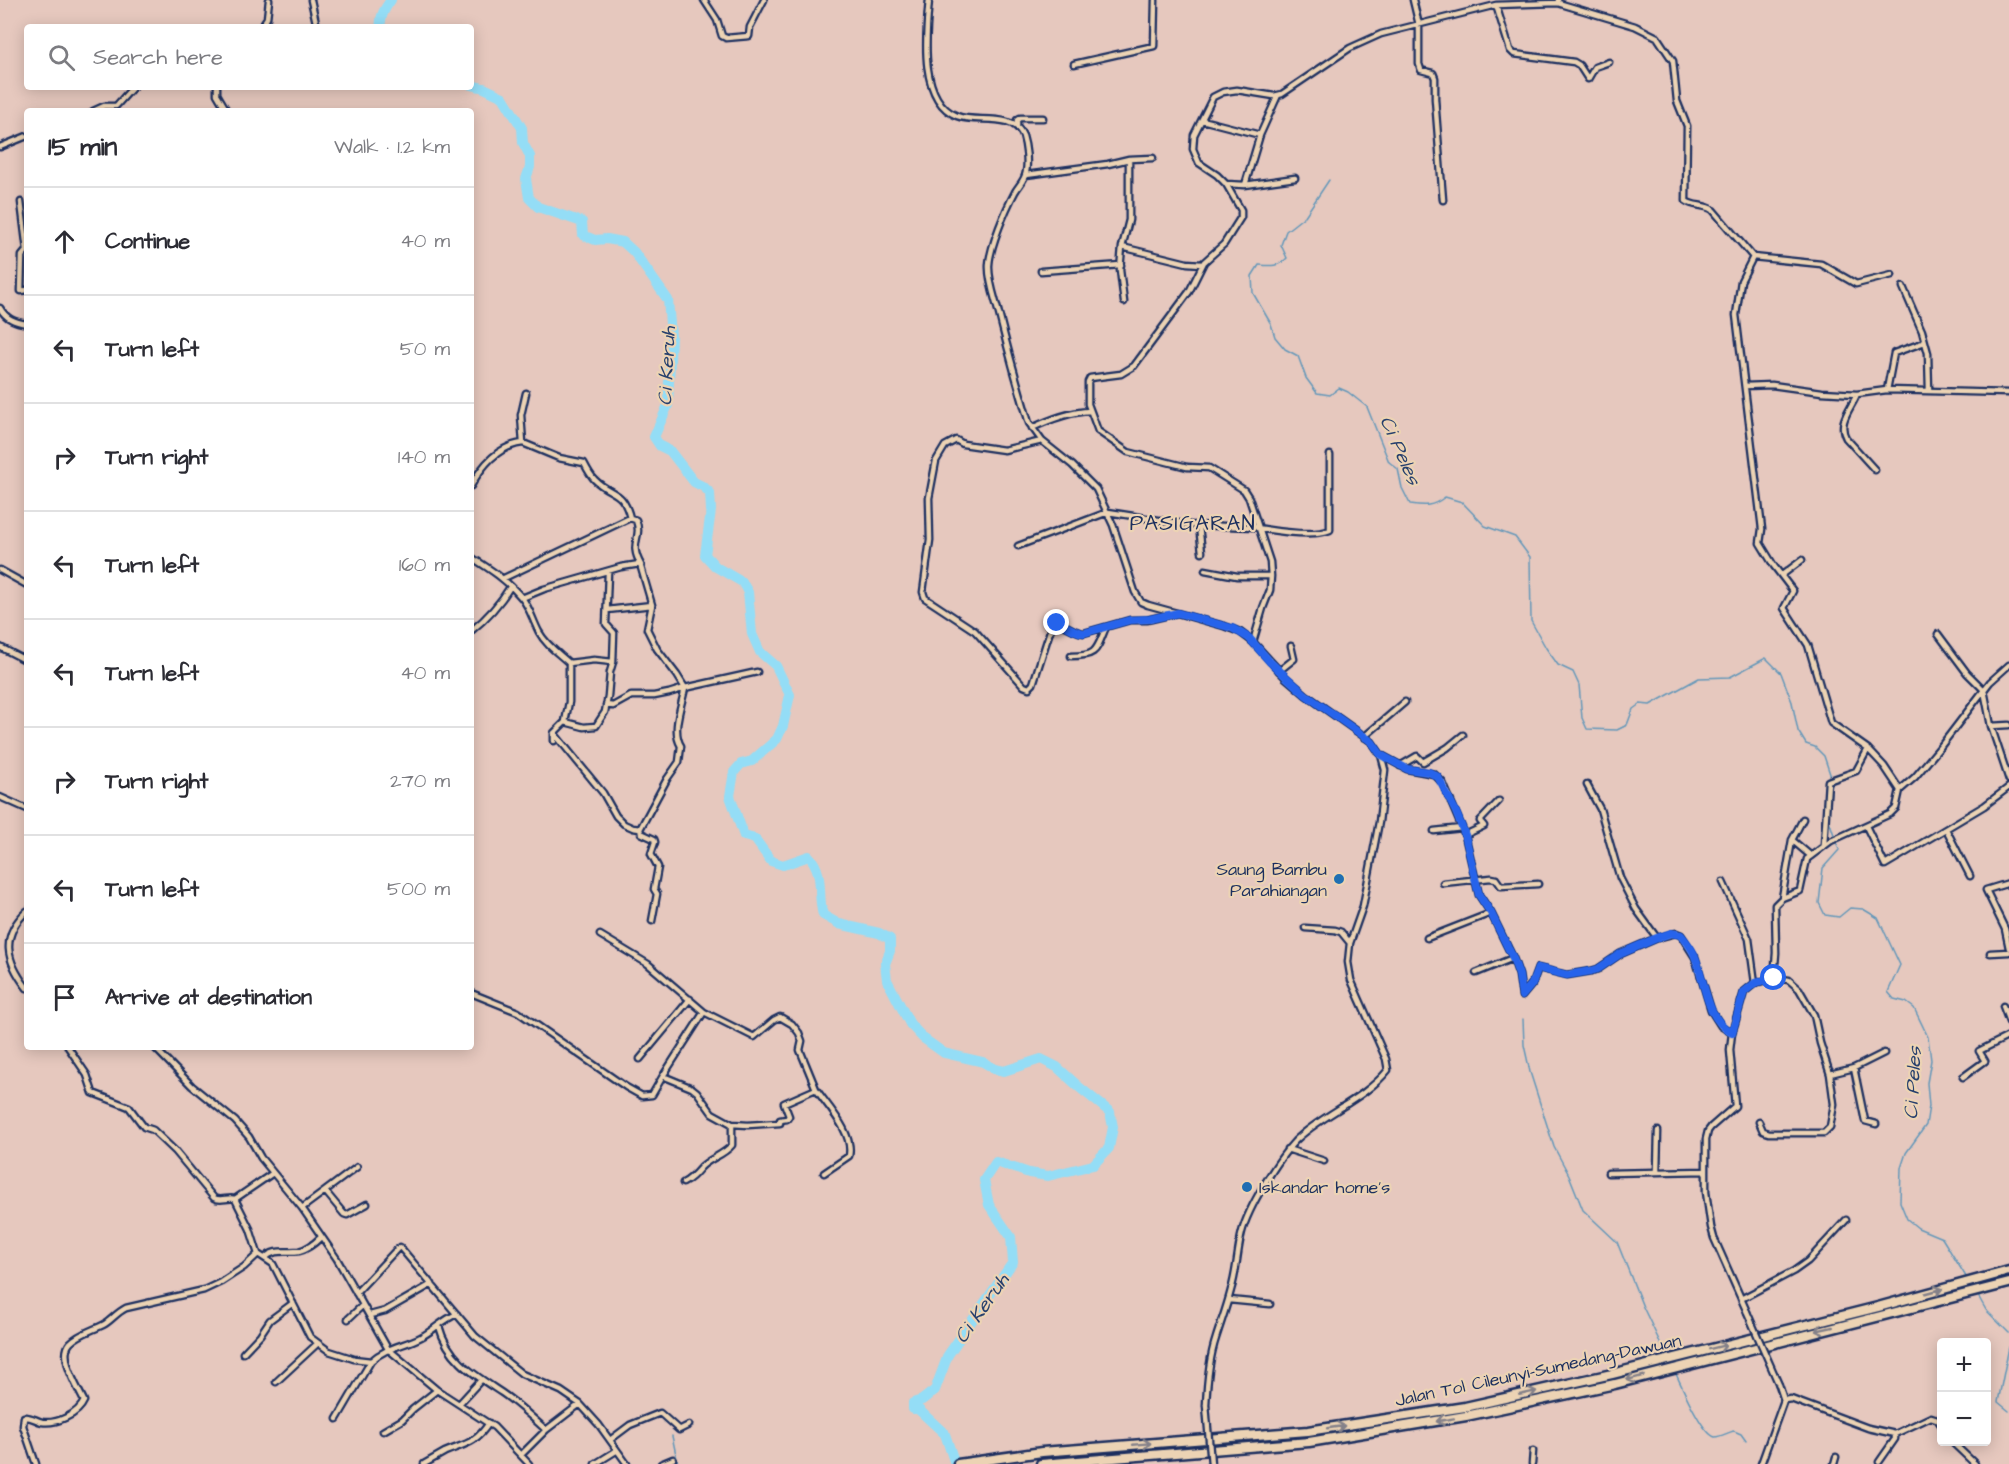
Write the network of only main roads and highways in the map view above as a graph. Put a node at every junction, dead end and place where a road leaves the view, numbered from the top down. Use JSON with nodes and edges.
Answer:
{"nodes":[{"id":1,"x":2009,"y":1271,"type":"edge"},
{"id":2,"x":2009,"y":1283,"type":"edge"},
{"id":3,"x":958,"y":1464,"type":"edge"},
{"id":4,"x":1042,"y":1464,"type":"edge"}],
"edges":[{"from":3,"to":1,"type":"highway","name":"Jalan Tol Cileunyi–Sumedang–Dawuan","one_way":true},
{"from":2,"to":4,"type":"highway","name":"Jalan Tol Cileunyi–Sumedang–Dawuan","one_way":true}]}
